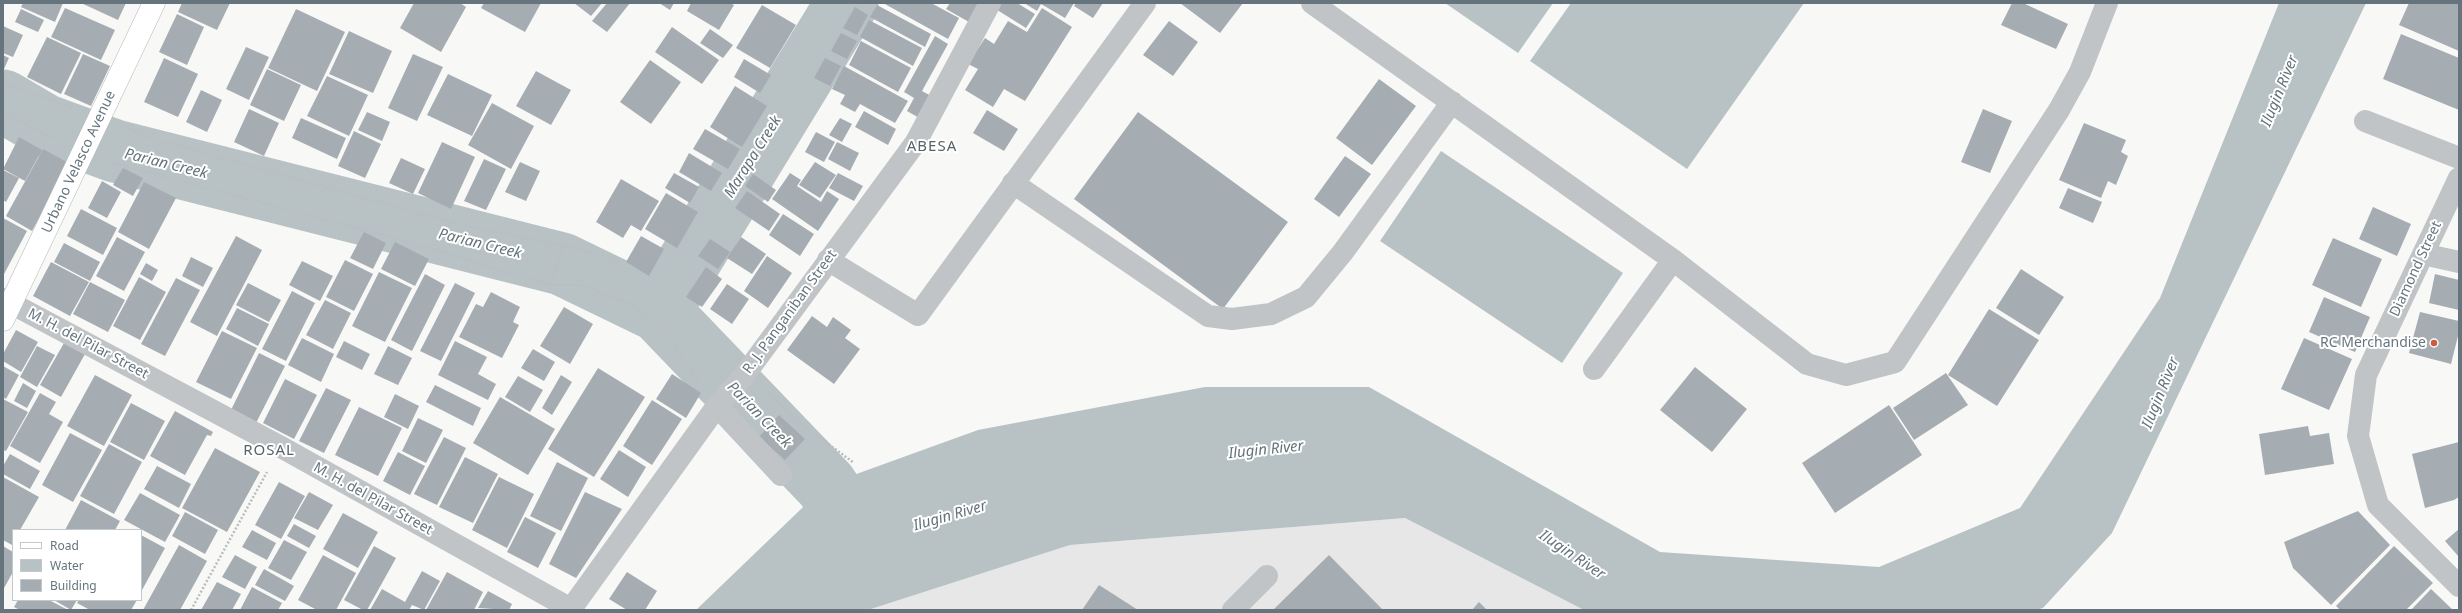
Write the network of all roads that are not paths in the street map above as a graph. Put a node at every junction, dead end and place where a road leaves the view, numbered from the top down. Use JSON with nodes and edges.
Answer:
{"nodes":[{"id":1,"x":154,"y":3,"type":"edge"},
{"id":2,"x":990,"y":3,"type":"edge"},
{"id":3,"x":1145,"y":3,"type":"edge"},
{"id":4,"x":1312,"y":3,"type":"edge"},
{"id":5,"x":2107,"y":3,"type":"edge"},
{"id":6,"x":1452,"y":102,"type":"junction"},
{"id":7,"x":2365,"y":121,"type":"dead end"},
{"id":8,"x":2459,"y":158,"type":"edge"},
{"id":9,"x":2459,"y":178,"type":"edge"},
{"id":10,"x":1013,"y":183,"type":"junction"},
{"id":11,"x":2423,"y":254,"type":"junction"},
{"id":12,"x":828,"y":260,"type":"junction"},
{"id":13,"x":1673,"y":260,"type":"junction"},
{"id":14,"x":2459,"y":262,"type":"edge"},
{"id":15,"x":6,"y":308,"type":"edge"},
{"id":16,"x":1594,"y":369,"type":"dead end"},
{"id":17,"x":720,"y":403,"type":"junction"},
{"id":18,"x":781,"y":474,"type":"dead end"},
{"id":19,"x":1267,"y":576,"type":"dead end"},
{"id":20,"x":2459,"y":586,"type":"edge"},
{"id":21,"x":572,"y":610,"type":"edge"},
{"id":22,"x":1233,"y":610,"type":"edge"}],
"edges":[{"from":1,"to":15,"type":"main road","name":"Urbano Velasco Avenue"},
{"from":2,"to":12,"type":"street","name":"R. J. Panganiban Street"},
{"from":3,"to":10,"type":"street"},
{"from":4,"to":6,"type":"street"},
{"from":5,"to":13,"type":"street"},
{"from":6,"to":10,"type":"street"},
{"from":6,"to":13,"type":"street"},
{"from":7,"to":8,"type":"street"},
{"from":9,"to":11,"type":"street","name":"Diamond Street"},
{"from":10,"to":12,"type":"street"},
{"from":11,"to":14,"type":"street"},
{"from":11,"to":20,"type":"street","name":"Diamond Street"},
{"from":12,"to":17,"type":"street","name":"R. J. Panganiban Street"},
{"from":13,"to":16,"type":"street"},
{"from":15,"to":21,"type":"street","name":"M. H. del Pilar Street"},
{"from":17,"to":18,"type":"street"},
{"from":17,"to":21,"type":"street","name":"R. J. Panganiban Street"},
{"from":19,"to":22,"type":"street"}]}
